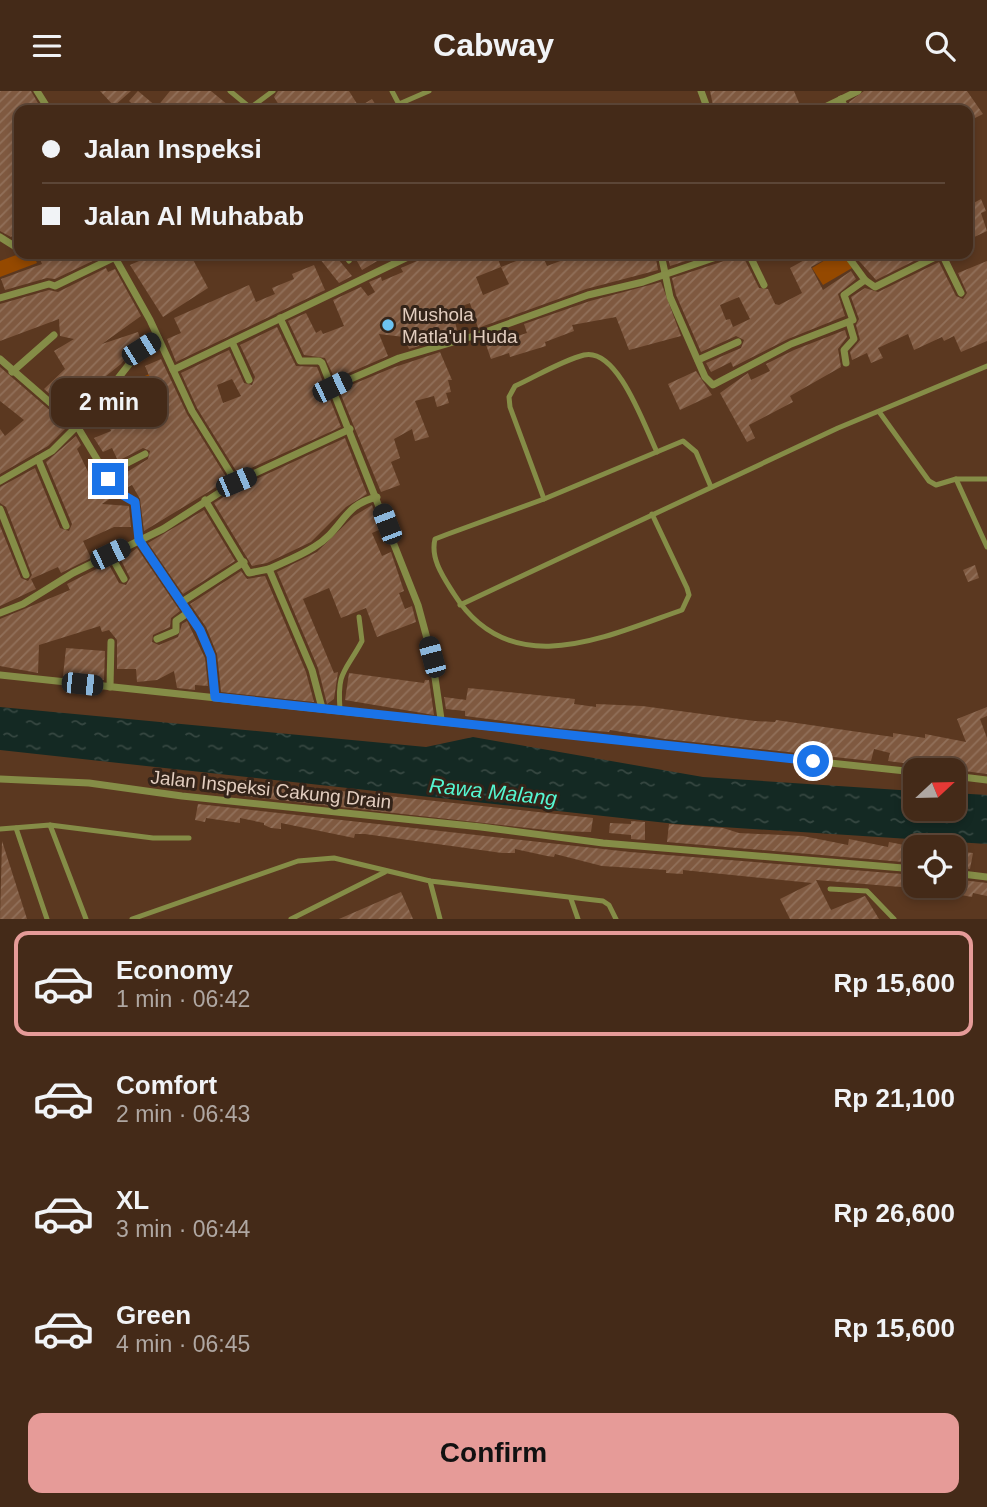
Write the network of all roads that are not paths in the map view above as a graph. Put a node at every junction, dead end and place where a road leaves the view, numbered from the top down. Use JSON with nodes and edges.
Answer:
{"nodes":[{"id":1,"x":230,"y":91,"type":"edge"},
{"id":2,"x":273,"y":91,"type":"edge"},
{"id":3,"x":429,"y":91,"type":"edge"},
{"id":4,"x":858,"y":91,"type":"edge"},
{"id":5,"x":841,"y":99,"type":"junction"},
{"id":6,"x":246,"y":105,"type":"edge"},
{"id":7,"x":256,"y":105,"type":"edge"},
{"id":8,"x":404,"y":105,"type":"edge"},
{"id":9,"x":829,"y":105,"type":"edge"},
{"id":10,"x":844,"y":105,"type":"edge"},
{"id":11,"x":106,"y":259,"type":"edge"},
{"id":12,"x":116,"y":259,"type":"edge"},
{"id":13,"x":404,"y":259,"type":"edge"},
{"id":14,"x":662,"y":259,"type":"edge"},
{"id":15,"x":710,"y":259,"type":"edge"},
{"id":16,"x":751,"y":259,"type":"edge"},
{"id":17,"x":850,"y":259,"type":"edge"},
{"id":18,"x":931,"y":259,"type":"edge"},
{"id":19,"x":944,"y":259,"type":"edge"},
{"id":20,"x":664,"y":275,"type":"junction"},
{"id":21,"x":865,"y":280,"type":"junction"},
{"id":22,"x":764,"y":285,"type":"dead end"},
{"id":23,"x":961,"y":293,"type":"dead end"},
{"id":24,"x":0,"y":298,"type":"edge"},
{"id":25,"x":280,"y":318,"type":"junction"},
{"id":26,"x":849,"y":322,"type":"junction"},
{"id":27,"x":54,"y":335,"type":"dead end"},
{"id":28,"x":158,"y":338,"type":"junction"},
{"id":29,"x":232,"y":342,"type":"junction"},
{"id":30,"x":738,"y":342,"type":"dead end"},
{"id":31,"x":0,"y":359,"type":"edge"},
{"id":32,"x":698,"y":360,"type":"junction"},
{"id":33,"x":846,"y":363,"type":"dead end"},
{"id":34,"x":987,"y":366,"type":"edge"},
{"id":35,"x":173,"y":370,"type":"junction"},
{"id":36,"x":12,"y":372,"type":"junction"},
{"id":37,"x":249,"y":380,"type":"dead end"},
{"id":38,"x":332,"y":387,"type":"junction"},
{"id":39,"x":880,"y":413,"type":"junction"},
{"id":40,"x":77,"y":426,"type":"junction"},
{"id":41,"x":351,"y":429,"type":"junction"},
{"id":42,"x":657,"y":452,"type":"junction"},
{"id":43,"x":145,"y":454,"type":"dead end"},
{"id":44,"x":38,"y":459,"type":"junction"},
{"id":45,"x":106,"y":474,"type":"junction"},
{"id":46,"x":956,"y":479,"type":"junction"},
{"id":47,"x":987,"y":479,"type":"edge"},
{"id":48,"x":0,"y":481,"type":"edge"},
{"id":49,"x":236,"y":482,"type":"junction"},
{"id":50,"x":711,"y":487,"type":"junction"},
{"id":51,"x":377,"y":497,"type":"junction"},
{"id":52,"x":544,"y":499,"type":"junction"},
{"id":53,"x":205,"y":500,"type":"junction"},
{"id":54,"x":0,"y":509,"type":"edge"},
{"id":55,"x":652,"y":514,"type":"junction"},
{"id":56,"x":66,"y":527,"type":"dead end"},
{"id":57,"x":139,"y":540,"type":"junction"},
{"id":58,"x":987,"y":547,"type":"edge"},
{"id":59,"x":110,"y":554,"type":"junction"},
{"id":60,"x":244,"y":562,"type":"junction"},
{"id":61,"x":269,"y":569,"type":"junction"},
{"id":62,"x":26,"y":575,"type":"dead end"},
{"id":63,"x":124,"y":579,"type":"dead end"},
{"id":64,"x":182,"y":602,"type":"junction"},
{"id":65,"x":460,"y":605,"type":"junction"},
{"id":66,"x":189,"y":612,"type":"junction"},
{"id":67,"x":0,"y":613,"type":"edge"},
{"id":68,"x":359,"y":617,"type":"dead end"},
{"id":69,"x":157,"y":639,"type":"dead end"},
{"id":70,"x":111,"y":642,"type":"dead end"},
{"id":71,"x":0,"y":675,"type":"edge"},
{"id":72,"x":110,"y":687,"type":"junction"},
{"id":73,"x":215,"y":697,"type":"junction"},
{"id":74,"x":322,"y":708,"type":"junction"},
{"id":75,"x":340,"y":710,"type":"junction"},
{"id":76,"x":442,"y":719,"type":"junction"},
{"id":77,"x":903,"y":771,"type":"edge"},
{"id":78,"x":966,"y":777,"type":"edge"},
{"id":79,"x":0,"y":779,"type":"edge"},
{"id":80,"x":987,"y":780,"type":"edge"},
{"id":81,"x":50,"y":825,"type":"junction"},
{"id":82,"x":16,"y":828,"type":"junction"},
{"id":83,"x":0,"y":829,"type":"edge"},
{"id":84,"x":189,"y":838,"type":"dead end"},
{"id":85,"x":903,"y":868,"type":"edge"},
{"id":86,"x":385,"y":873,"type":"junction"},
{"id":87,"x":966,"y":874,"type":"edge"},
{"id":88,"x":987,"y":877,"type":"edge"},
{"id":89,"x":429,"y":881,"type":"junction"},
{"id":90,"x":830,"y":889,"type":"dead end"},
{"id":91,"x":571,"y":899,"type":"junction"},
{"id":92,"x":47,"y":919,"type":"edge"},
{"id":93,"x":86,"y":919,"type":"edge"},
{"id":94,"x":132,"y":919,"type":"edge"},
{"id":95,"x":291,"y":919,"type":"edge"},
{"id":96,"x":440,"y":919,"type":"edge"},
{"id":97,"x":578,"y":919,"type":"edge"},
{"id":98,"x":616,"y":919,"type":"edge"},
{"id":99,"x":894,"y":919,"type":"edge"}],
"edges":[{"from":1,"to":6,"type":"lane"},
{"from":2,"to":7,"type":"lane"},
{"from":3,"to":8,"type":"lane"},
{"from":4,"to":5,"type":"street"},
{"from":5,"to":9,"type":"street"},
{"from":5,"to":10,"type":"street"},
{"from":11,"to":24,"type":"street"},
{"from":12,"to":28,"type":"street"},
{"from":13,"to":25,"type":"street"},
{"from":14,"to":20,"type":"street"},
{"from":15,"to":20,"type":"street"},
{"from":16,"to":22,"type":"street"},
{"from":17,"to":21,"type":"street"},
{"from":18,"to":21,"type":"street"},
{"from":19,"to":23,"type":"street"},
{"from":20,"to":32,"type":"street"},
{"from":20,"to":38,"type":"street"},
{"from":21,"to":26,"type":"street"},
{"from":25,"to":29,"type":"street"},
{"from":25,"to":38,"type":"street"},
{"from":26,"to":32,"type":"street"},
{"from":26,"to":33,"type":"street"},
{"from":27,"to":36,"type":"street"},
{"from":28,"to":35,"type":"street"},
{"from":28,"to":40,"type":"street"},
{"from":29,"to":35,"type":"street"},
{"from":29,"to":37,"type":"street"},
{"from":30,"to":32,"type":"street"},
{"from":31,"to":36,"type":"street"},
{"from":34,"to":39,"type":"lane"},
{"from":35,"to":49,"type":"street"},
{"from":36,"to":40,"type":"street"},
{"from":38,"to":41,"type":"street"},
{"from":39,"to":46,"type":"lane"},
{"from":39,"to":50,"type":"lane"},
{"from":40,"to":44,"type":"street"},
{"from":40,"to":45,"type":"street"},
{"from":41,"to":49,"type":"street"},
{"from":41,"to":51,"type":"street"},
{"from":42,"to":50,"type":"lane"},
{"from":42,"to":52,"type":"lane"},
{"from":42,"to":52,"type":"lane"},
{"from":43,"to":45,"type":"street"},
{"from":44,"to":48,"type":"street"},
{"from":44,"to":56,"type":"street"},
{"from":45,"to":57,"type":"street"},
{"from":46,"to":47,"type":"lane"},
{"from":46,"to":58,"type":"lane"},
{"from":49,"to":53,"type":"street"},
{"from":50,"to":55,"type":"lane"},
{"from":51,"to":61,"type":"street"},
{"from":51,"to":76,"type":"street"},
{"from":52,"to":65,"type":"lane"},
{"from":53,"to":57,"type":"street"},
{"from":53,"to":60,"type":"street"},
{"from":54,"to":62,"type":"street"},
{"from":55,"to":65,"type":"lane"},
{"from":55,"to":65,"type":"lane"},
{"from":57,"to":59,"type":"street"},
{"from":57,"to":64,"type":"street"},
{"from":59,"to":63,"type":"street"},
{"from":59,"to":67,"type":"street"},
{"from":60,"to":61,"type":"street"},
{"from":60,"to":64,"type":"street"},
{"from":61,"to":74,"type":"street"},
{"from":64,"to":66,"type":"street"},
{"from":66,"to":69,"type":"street"},
{"from":66,"to":73,"type":"street"},
{"from":68,"to":75,"type":"lane"},
{"from":70,"to":72,"type":"street"},
{"from":71,"to":72,"type":"street"},
{"from":72,"to":73,"type":"street"},
{"from":73,"to":74,"type":"street"},
{"from":74,"to":75,"type":"street"},
{"from":75,"to":76,"type":"street"},
{"from":76,"to":77,"type":"street"},
{"from":78,"to":80,"type":"street"},
{"from":79,"to":85,"type":"street","name":"Jalan Inspeksi Cakung Drain"},
{"from":81,"to":82,"type":"lane"},
{"from":81,"to":84,"type":"lane"},
{"from":81,"to":93,"type":"lane"},
{"from":82,"to":83,"type":"lane"},
{"from":82,"to":92,"type":"lane"},
{"from":86,"to":89,"type":"lane"},
{"from":86,"to":94,"type":"lane"},
{"from":86,"to":95,"type":"lane"},
{"from":87,"to":88,"type":"street"},
{"from":89,"to":91,"type":"lane"},
{"from":89,"to":96,"type":"lane"},
{"from":90,"to":99,"type":"lane"},
{"from":91,"to":97,"type":"lane"},
{"from":91,"to":98,"type":"lane"}]}
